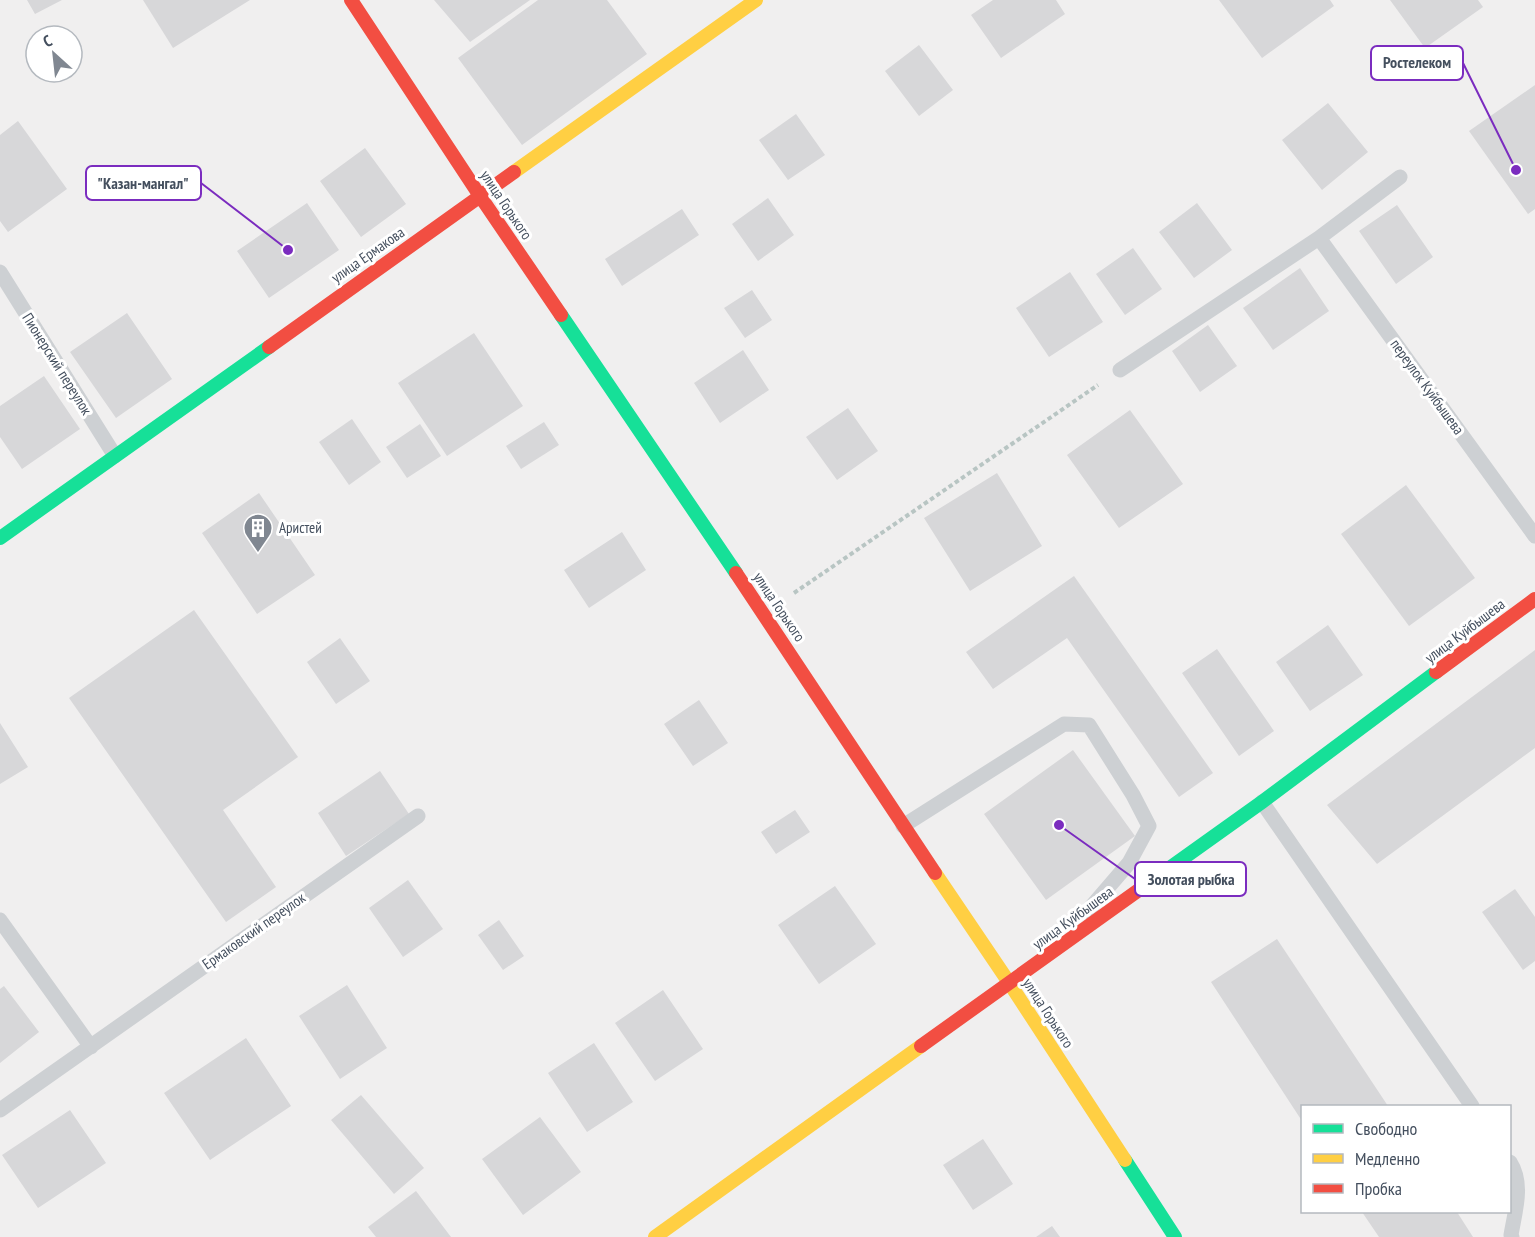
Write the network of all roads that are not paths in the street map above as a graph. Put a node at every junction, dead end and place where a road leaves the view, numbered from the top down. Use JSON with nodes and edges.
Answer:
{"nodes":[{"id":1,"x":351,"y":0,"type":"edge"},
{"id":2,"x":756,"y":0,"type":"edge"},
{"id":3,"x":1401,"y":177,"type":"dead end"},
{"id":4,"x":480,"y":196,"type":"junction"},
{"id":5,"x":1319,"y":238,"type":"junction"},
{"id":6,"x":0,"y":272,"type":"edge"},
{"id":7,"x":1120,"y":370,"type":"road end"},
{"id":8,"x":115,"y":456,"type":"junction"},
{"id":9,"x":1535,"y":536,"type":"edge"},
{"id":10,"x":0,"y":538,"type":"edge"},
{"id":11,"x":1535,"y":599,"type":"edge"},
{"id":12,"x":1262,"y":802,"type":"junction"},
{"id":13,"x":418,"y":816,"type":"dead end"},
{"id":14,"x":903,"y":826,"type":"junction"},
{"id":15,"x":0,"y":920,"type":"edge"},
{"id":16,"x":1051,"y":954,"type":"junction"},
{"id":17,"x":1010,"y":984,"type":"junction"},
{"id":18,"x":91,"y":1047,"type":"junction"},
{"id":19,"x":1471,"y":1105,"type":"edge"},
{"id":20,"x":0,"y":1110,"type":"edge"},
{"id":21,"x":1511,"y":1165,"type":"edge"},
{"id":22,"x":655,"y":1237,"type":"edge"},
{"id":23,"x":1174,"y":1237,"type":"edge"},
{"id":24,"x":1512,"y":1237,"type":"edge"}],
"edges":[{"from":1,"to":4,"type":"street","name":"улица Горького"},
{"from":2,"to":4,"type":"street","name":"улица Ермакова"},
{"from":3,"to":5,"type":"lane"},
{"from":4,"to":8,"type":"street","name":"улица Ермакова"},
{"from":4,"to":14,"type":"street","name":"улица Горького"},
{"from":5,"to":7,"type":"lane"},
{"from":5,"to":9,"type":"lane","name":"переулок Куйбышева"},
{"from":6,"to":8,"type":"lane","name":"Пионерский переулок"},
{"from":8,"to":10,"type":"street","name":"улица Ермакова"},
{"from":11,"to":12,"type":"street","name":"улица Куйбышева"},
{"from":12,"to":16,"type":"street","name":"улица Куйбышева"},
{"from":12,"to":19,"type":"lane"},
{"from":13,"to":18,"type":"lane","name":"Ермаковский переулок"},
{"from":14,"to":16,"type":"lane"},
{"from":14,"to":17,"type":"street","name":"улица Горького"},
{"from":15,"to":18,"type":"lane"},
{"from":16,"to":17,"type":"street","name":"улица Куйбышева"},
{"from":17,"to":22,"type":"street","name":"улица Куйбышева"},
{"from":17,"to":23,"type":"street","name":"улица Горького"},
{"from":18,"to":20,"type":"lane","name":"Ермаковский переулок"},
{"from":21,"to":24,"type":"lane"}]}
